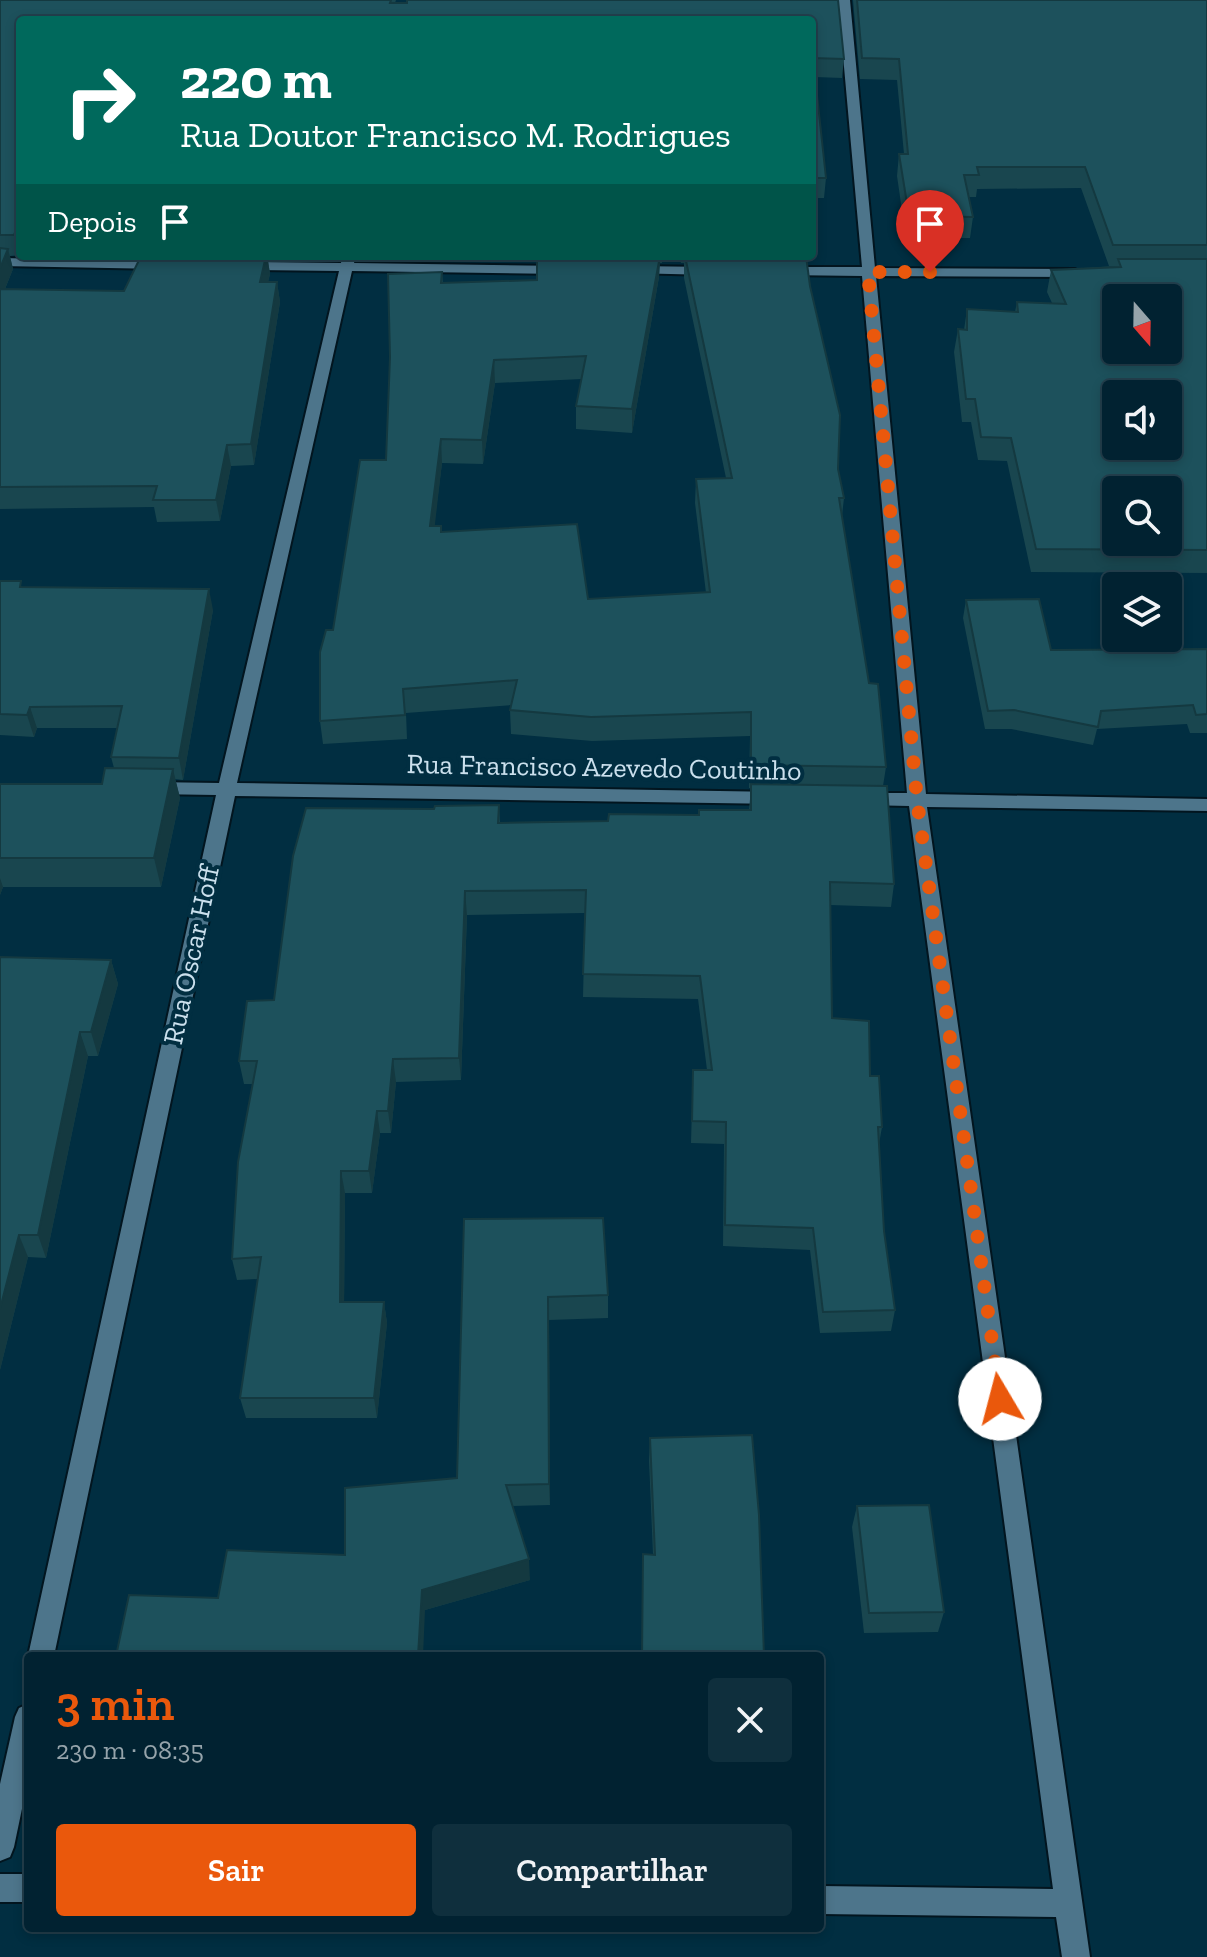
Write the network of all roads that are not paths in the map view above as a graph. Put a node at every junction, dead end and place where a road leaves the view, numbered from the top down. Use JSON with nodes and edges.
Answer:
{"nodes":[{"id":1,"x":844,"y":0,"type":"edge"},
{"id":2,"x":0,"y":262,"type":"edge"},
{"id":3,"x":348,"y":262,"type":"edge"},
{"id":4,"x":173,"y":265,"type":"edge"},
{"id":5,"x":221,"y":266,"type":"edge"},
{"id":6,"x":584,"y":270,"type":"edge"},
{"id":7,"x":615,"y":270,"type":"edge"},
{"id":8,"x":726,"y":271,"type":"edge"},
{"id":9,"x":773,"y":271,"type":"edge"},
{"id":10,"x":868,"y":272,"type":"junction"},
{"id":11,"x":1084,"y":273,"type":"edge"},
{"id":12,"x":136,"y":788,"type":"edge"},
{"id":13,"x":227,"y":789,"type":"junction"},
{"id":14,"x":791,"y":798,"type":"edge"},
{"id":15,"x":838,"y":799,"type":"edge"},
{"id":16,"x":917,"y":800,"type":"junction"},
{"id":17,"x":1207,"y":805,"type":"edge"},
{"id":18,"x":42,"y":1652,"type":"edge"},
{"id":19,"x":24,"y":1736,"type":"edge"},
{"id":20,"x":0,"y":1847,"type":"edge"},
{"id":21,"x":0,"y":1888,"type":"edge"},
{"id":22,"x":24,"y":1888,"type":"edge"},
{"id":23,"x":824,"y":1900,"type":"edge"},
{"id":24,"x":1070,"y":1903,"type":"junction"},
{"id":25,"x":1076,"y":1957,"type":"edge"}],
"edges":[{"from":1,"to":10,"type":"street"},
{"from":2,"to":4,"type":"street"},
{"from":3,"to":5,"type":"street"},
{"from":3,"to":6,"type":"street"},
{"from":3,"to":13,"type":"street","name":"Rua Oscar Hoff"},
{"from":7,"to":8,"type":"street"},
{"from":9,"to":10,"type":"street"},
{"from":10,"to":11,"type":"street"},
{"from":10,"to":16,"type":"street"},
{"from":12,"to":13,"type":"street","name":"Rua Francisco Azevedo Coutinho"},
{"from":13,"to":14,"type":"street","name":"Rua Francisco Azevedo Coutinho"},
{"from":13,"to":18,"type":"street","name":"Rua Oscar Hoff"},
{"from":15,"to":16,"type":"street","name":"Rua Francisco Azevedo Coutinho"},
{"from":16,"to":17,"type":"street","name":"Rua Francisco Azevedo Coutinho"},
{"from":16,"to":24,"type":"street"},
{"from":19,"to":20,"type":"street"},
{"from":21,"to":22,"type":"street"},
{"from":23,"to":24,"type":"street"},
{"from":24,"to":25,"type":"street"}]}
